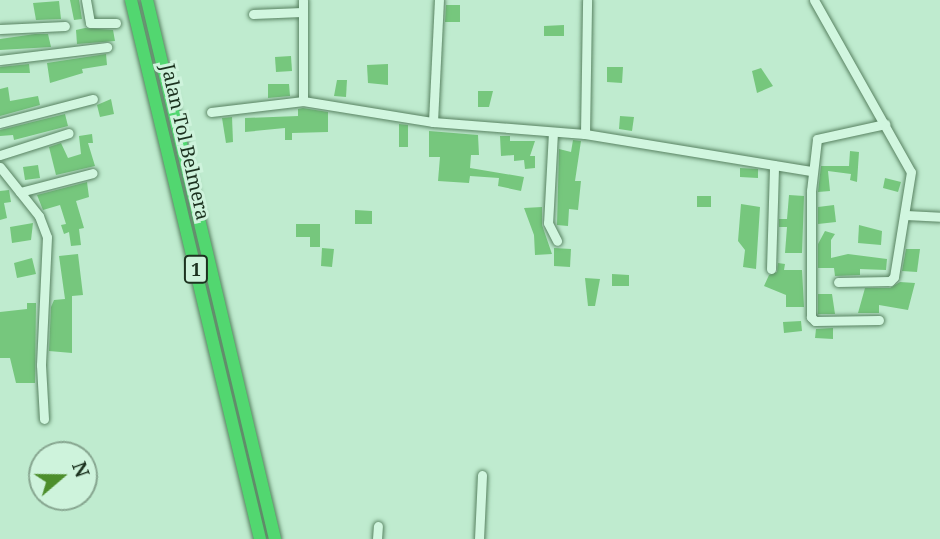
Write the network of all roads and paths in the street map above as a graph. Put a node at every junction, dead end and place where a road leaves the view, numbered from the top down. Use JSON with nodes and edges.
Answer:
{"nodes":[{"id":1,"x":86,"y":0,"type":"edge"},
{"id":2,"x":131,"y":0,"type":"edge"},
{"id":3,"x":147,"y":0,"type":"edge"},
{"id":4,"x":303,"y":0,"type":"edge"},
{"id":5,"x":439,"y":0,"type":"edge"},
{"id":6,"x":587,"y":0,"type":"edge"},
{"id":7,"x":814,"y":0,"type":"edge"},
{"id":8,"x":302,"y":12,"type":"junction"},
{"id":9,"x":253,"y":14,"type":"dead end"},
{"id":10,"x":116,"y":23,"type":"dead end"},
{"id":11,"x":65,"y":26,"type":"dead end"},
{"id":12,"x":0,"y":29,"type":"edge"},
{"id":13,"x":107,"y":47,"type":"dead end"},
{"id":14,"x":0,"y":60,"type":"edge"},
{"id":15,"x":93,"y":99,"type":"dead end"},
{"id":16,"x":303,"y":101,"type":"junction"},
{"id":17,"x":211,"y":112,"type":"dead end"},
{"id":18,"x":433,"y":122,"type":"junction"},
{"id":19,"x":0,"y":123,"type":"edge"},
{"id":20,"x":885,"y":124,"type":"junction"},
{"id":21,"x":553,"y":132,"type":"junction"},
{"id":22,"x":69,"y":133,"type":"dead end"},
{"id":23,"x":585,"y":134,"type":"junction"},
{"id":24,"x":0,"y":155,"type":"edge"},
{"id":25,"x":774,"y":165,"type":"junction"},
{"id":26,"x":0,"y":167,"type":"edge"},
{"id":27,"x":811,"y":170,"type":"junction"},
{"id":28,"x":93,"y":173,"type":"dead end"},
{"id":29,"x":20,"y":192,"type":"junction"},
{"id":30,"x":906,"y":215,"type":"junction"},
{"id":31,"x":940,"y":217,"type":"edge"},
{"id":32,"x":557,"y":241,"type":"dead end"},
{"id":33,"x":771,"y":269,"type":"dead end"},
{"id":34,"x":838,"y":282,"type":"dead end"},
{"id":35,"x":879,"y":320,"type":"dead end"},
{"id":36,"x":44,"y":419,"type":"dead end"},
{"id":37,"x":482,"y":475,"type":"dead end"},
{"id":38,"x":378,"y":526,"type":"dead end"},
{"id":39,"x":260,"y":539,"type":"edge"},
{"id":40,"x":275,"y":539,"type":"edge"},
{"id":41,"x":377,"y":539,"type":"edge"},
{"id":42,"x":479,"y":539,"type":"edge"}],
"edges":[{"from":1,"to":10,"type":"street"},
{"from":2,"to":39,"type":"highway","name":"Jalan Tol Belmera","number":"1"},
{"from":3,"to":40,"type":"highway","name":"Jalan Tol Belmera","number":"1"},
{"from":4,"to":8,"type":"street"},
{"from":5,"to":18,"type":"street"},
{"from":6,"to":23,"type":"street"},
{"from":7,"to":20,"type":"street"},
{"from":8,"to":9,"type":"street"},
{"from":8,"to":16,"type":"street"},
{"from":11,"to":12,"type":"street"},
{"from":13,"to":14,"type":"street"},
{"from":15,"to":19,"type":"street"},
{"from":16,"to":17,"type":"street"},
{"from":16,"to":18,"type":"street"},
{"from":18,"to":21,"type":"street"},
{"from":20,"to":27,"type":"street"},
{"from":20,"to":30,"type":"street"},
{"from":21,"to":23,"type":"street"},
{"from":21,"to":32,"type":"street"},
{"from":22,"to":24,"type":"street"},
{"from":23,"to":25,"type":"street"},
{"from":25,"to":27,"type":"street"},
{"from":25,"to":33,"type":"street"},
{"from":26,"to":29,"type":"street"},
{"from":27,"to":35,"type":"street"},
{"from":28,"to":29,"type":"street"},
{"from":29,"to":36,"type":"street"},
{"from":30,"to":31,"type":"street"},
{"from":30,"to":34,"type":"street"},
{"from":37,"to":42,"type":"street"},
{"from":38,"to":41,"type":"street"}]}
